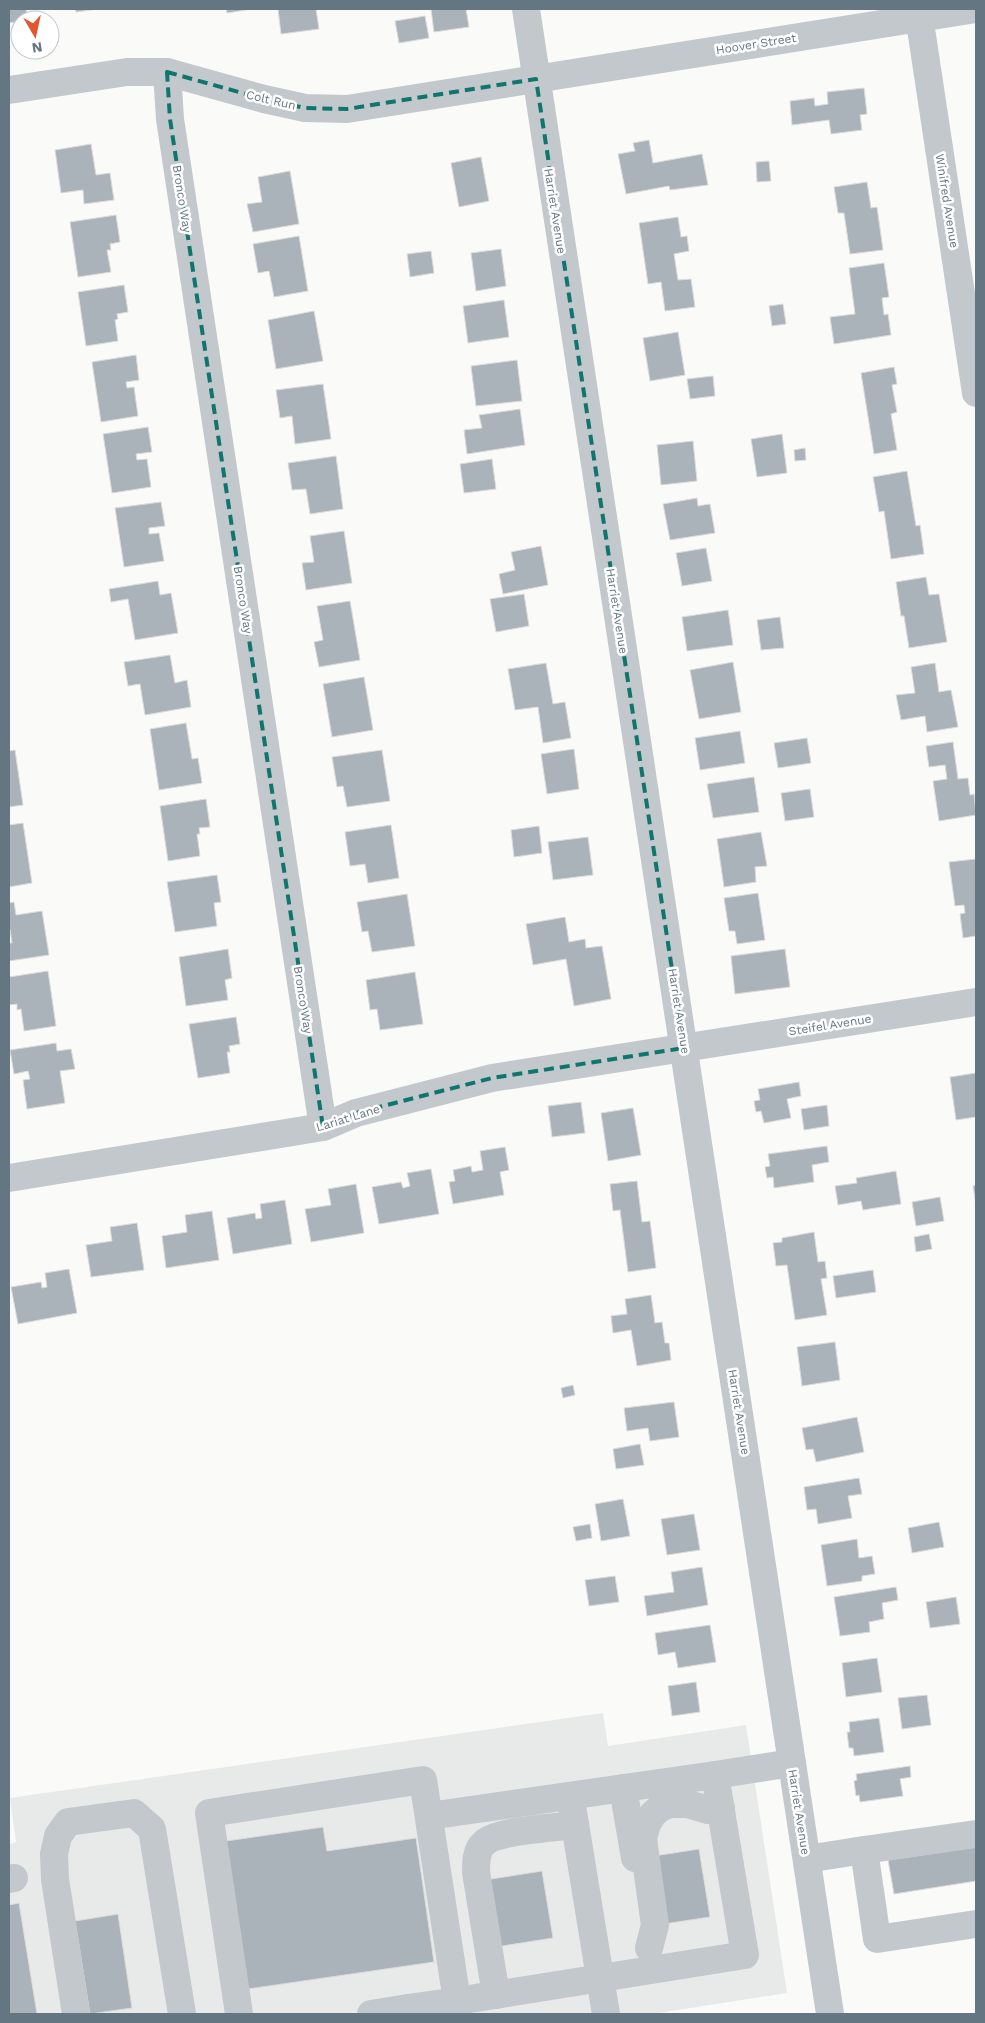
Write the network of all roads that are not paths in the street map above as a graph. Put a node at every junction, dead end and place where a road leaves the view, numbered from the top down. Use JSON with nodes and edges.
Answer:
{"nodes":[{"id":1,"x":526,"y":9,"type":"edge"},
{"id":2,"x":976,"y":9,"type":"edge"},
{"id":3,"x":919,"y":13,"type":"edge"},
{"id":4,"x":166,"y":72,"type":"junction"},
{"id":5,"x":536,"y":79,"type":"junction"},
{"id":6,"x":9,"y":90,"type":"edge"},
{"id":7,"x":976,"y":393,"type":"edge"},
{"id":8,"x":976,"y":1002,"type":"edge"},
{"id":9,"x":684,"y":1048,"type":"junction"},
{"id":10,"x":322,"y":1127,"type":"junction"},
{"id":11,"x":9,"y":1178,"type":"edge"},
{"id":12,"x":792,"y":1763,"type":"junction"},
{"id":13,"x":715,"y":1775,"type":"junction"},
{"id":14,"x":623,"y":1788,"type":"junction"},
{"id":15,"x":571,"y":1796,"type":"junction"},
{"id":16,"x":721,"y":1808,"type":"junction"},
{"id":17,"x":429,"y":1816,"type":"junction"},
{"id":18,"x":575,"y":1825,"type":"junction"},
{"id":19,"x":976,"y":1834,"type":"edge"},
{"id":20,"x":864,"y":1850,"type":"junction"},
{"id":21,"x":807,"y":1859,"type":"junction"},
{"id":22,"x":976,"y":1924,"type":"edge"},
{"id":23,"x":650,"y":1959,"type":"junction"},
{"id":24,"x":601,"y":1978,"type":"junction"},
{"id":25,"x":496,"y":1995,"type":"junction"},
{"id":26,"x":457,"y":2001,"type":"junction"},
{"id":27,"x":409,"y":2011,"type":"edge"},
{"id":28,"x":76,"y":2014,"type":"edge"},
{"id":29,"x":182,"y":2014,"type":"edge"},
{"id":30,"x":239,"y":2014,"type":"edge"},
{"id":31,"x":371,"y":2014,"type":"edge"},
{"id":32,"x":606,"y":2014,"type":"edge"},
{"id":33,"x":830,"y":2014,"type":"edge"}],
"edges":[{"from":1,"to":5,"type":"street","name":"Harriet Avenue"},
{"from":2,"to":3,"type":"street","name":"Hoover Street"},
{"from":3,"to":5,"type":"street","name":"Hoover Street"},
{"from":3,"to":7,"type":"street","name":"Winifred Avenue"},
{"from":4,"to":5,"type":"street","name":"Colt Run"},
{"from":4,"to":6,"type":"street","name":"Colt Run"},
{"from":4,"to":10,"type":"street","name":"Bronco Way"},
{"from":5,"to":9,"type":"street","name":"Harriet Avenue"},
{"from":8,"to":9,"type":"street","name":"Steifel Avenue"},
{"from":9,"to":10,"type":"street","name":"Lariat Lane"},
{"from":9,"to":12,"type":"street","name":"Harriet Avenue"},
{"from":10,"to":11,"type":"street","name":"Lariat Lane"},
{"from":12,"to":13,"type":"street"},
{"from":12,"to":21,"type":"street","name":"Harriet Avenue"},
{"from":13,"to":14,"type":"street"},
{"from":13,"to":16,"type":"street"},
{"from":14,"to":15,"type":"street"},
{"from":14,"to":23,"type":"street"},
{"from":15,"to":17,"type":"street"},
{"from":15,"to":18,"type":"street"},
{"from":16,"to":23,"type":"street"},
{"from":16,"to":23,"type":"street"},
{"from":17,"to":26,"type":"street"},
{"from":17,"to":30,"type":"street"},
{"from":18,"to":24,"type":"street"},
{"from":18,"to":25,"type":"street"},
{"from":19,"to":20,"type":"street"},
{"from":20,"to":21,"type":"street"},
{"from":20,"to":22,"type":"street"},
{"from":21,"to":33,"type":"street","name":"Harriet Avenue"},
{"from":23,"to":24,"type":"street"},
{"from":24,"to":25,"type":"street"},
{"from":24,"to":32,"type":"street"},
{"from":25,"to":26,"type":"street"},
{"from":26,"to":27,"type":"street"},
{"from":27,"to":31,"type":"street"},
{"from":28,"to":29,"type":"street"}]}
